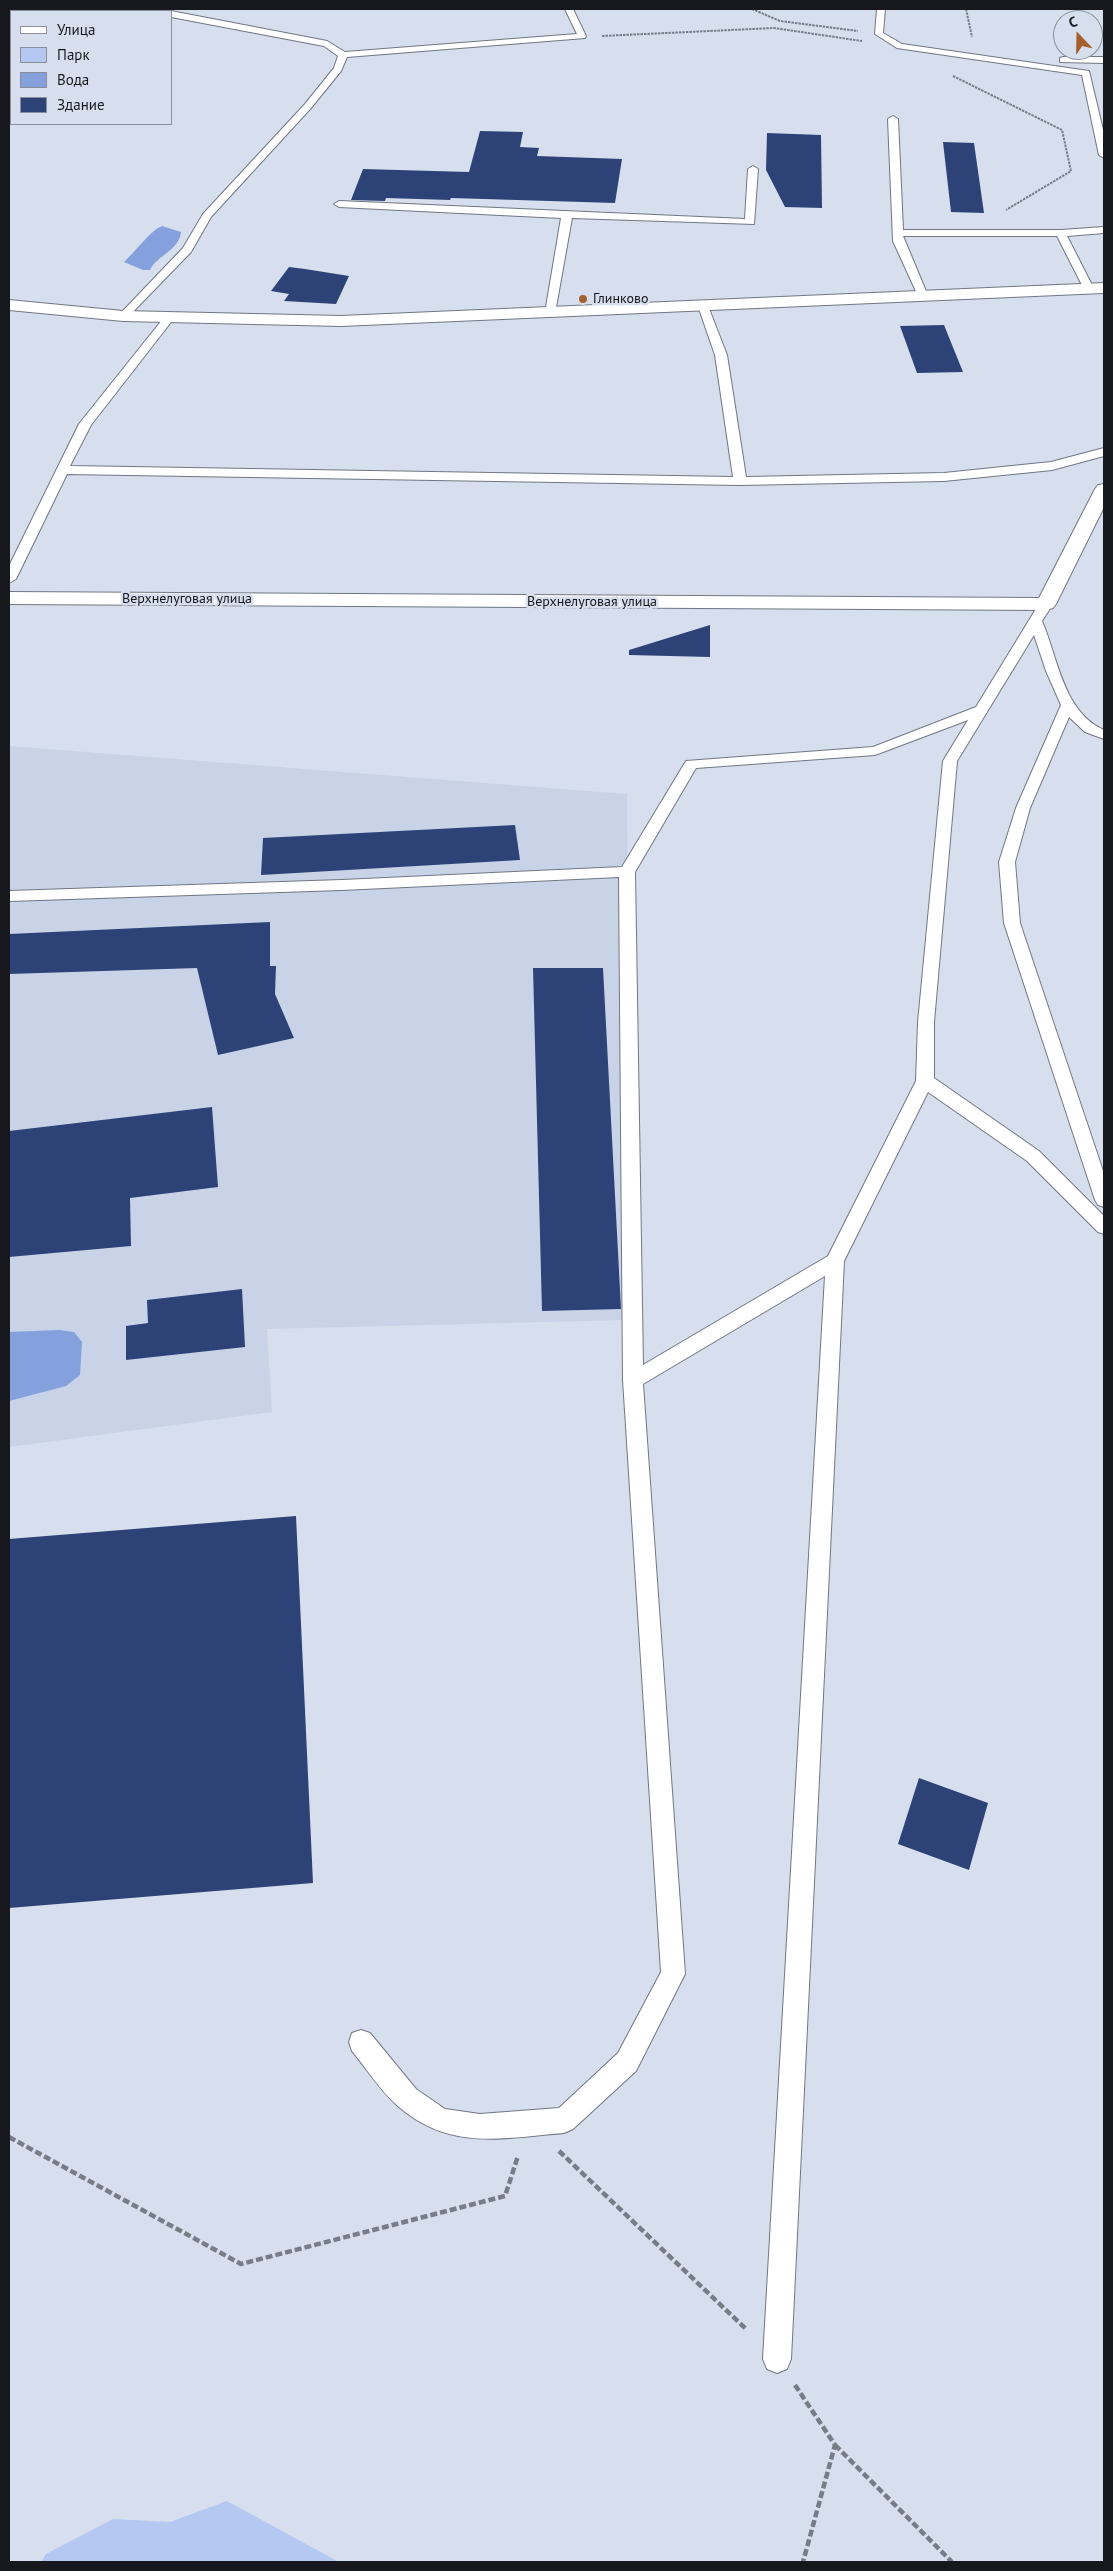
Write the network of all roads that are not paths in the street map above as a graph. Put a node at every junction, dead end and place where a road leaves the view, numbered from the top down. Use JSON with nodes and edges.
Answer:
{"nodes":[{"id":1,"x":569,"y":9,"type":"edge"},
{"id":2,"x":881,"y":9,"type":"edge"},
{"id":3,"x":172,"y":14,"type":"edge"},
{"id":4,"x":343,"y":55,"type":"junction"},
{"id":5,"x":994,"y":60,"type":"junction"},
{"id":6,"x":1104,"y":60,"type":"edge"},
{"id":7,"x":893,"y":119,"type":"dead end"},
{"id":8,"x":1104,"y":155,"type":"edge"},
{"id":9,"x":753,"y":169,"type":"dead end"},
{"id":10,"x":339,"y":204,"type":"dead end"},
{"id":11,"x":567,"y":215,"type":"junction"},
{"id":12,"x":1104,"y":230,"type":"edge"},
{"id":13,"x":897,"y":233,"type":"junction"},
{"id":14,"x":1061,"y":233,"type":"junction"},
{"id":15,"x":1097,"y":289,"type":"edge"},
{"id":16,"x":923,"y":296,"type":"junction"},
{"id":17,"x":9,"y":305,"type":"edge"},
{"id":18,"x":704,"y":306,"type":"junction"},
{"id":19,"x":550,"y":313,"type":"junction"},
{"id":20,"x":123,"y":316,"type":"junction"},
{"id":21,"x":170,"y":317,"type":"junction"},
{"id":22,"x":1104,"y":452,"type":"edge"},
{"id":23,"x":63,"y":470,"type":"junction"},
{"id":24,"x":740,"y":481,"type":"junction"},
{"id":25,"x":1104,"y":489,"type":"edge"},
{"id":26,"x":9,"y":579,"type":"edge"},
{"id":27,"x":9,"y":598,"type":"edge"},
{"id":28,"x":1046,"y":604,"type":"junction"},
{"id":29,"x":1036,"y":622,"type":"junction"},
{"id":30,"x":1067,"y":706,"type":"junction"},
{"id":31,"x":981,"y":710,"type":"junction"},
{"id":32,"x":1104,"y":735,"type":"edge"},
{"id":33,"x":627,"y":872,"type":"junction"},
{"id":34,"x":9,"y":896,"type":"edge"},
{"id":35,"x":925,"y":1082,"type":"junction"},
{"id":36,"x":1104,"y":1200,"type":"edge"},
{"id":37,"x":1104,"y":1227,"type":"edge"},
{"id":38,"x":835,"y":1261,"type":"junction"},
{"id":39,"x":633,"y":1380,"type":"junction"},
{"id":40,"x":360,"y":2042,"type":"dead end"},
{"id":41,"x":777,"y":2359,"type":"road end"}],
"edges":[{"from":1,"to":4,"type":"lane"},
{"from":2,"to":5,"type":"lane"},
{"from":3,"to":4,"type":"lane"},
{"from":4,"to":20,"type":"lane"},
{"from":5,"to":6,"type":"lane"},
{"from":5,"to":8,"type":"lane"},
{"from":7,"to":13,"type":"lane"},
{"from":9,"to":11,"type":"lane"},
{"from":10,"to":11,"type":"lane"},
{"from":11,"to":19,"type":"lane"},
{"from":12,"to":14,"type":"lane"},
{"from":13,"to":14,"type":"lane"},
{"from":13,"to":16,"type":"lane"},
{"from":14,"to":15,"type":"lane"},
{"from":15,"to":16,"type":"main road"},
{"from":16,"to":18,"type":"main road"},
{"from":17,"to":20,"type":"main road"},
{"from":18,"to":19,"type":"main road"},
{"from":18,"to":24,"type":"lane"},
{"from":19,"to":21,"type":"main road"},
{"from":20,"to":21,"type":"main road"},
{"from":21,"to":23,"type":"lane"},
{"from":22,"to":24,"type":"lane"},
{"from":23,"to":24,"type":"lane"},
{"from":23,"to":26,"type":"lane"},
{"from":25,"to":28,"type":"main road"},
{"from":27,"to":28,"type":"main road","name":"Верхнелуговая улица"},
{"from":28,"to":29,"type":"lane"},
{"from":29,"to":30,"type":"lane"},
{"from":29,"to":31,"type":"lane"},
{"from":30,"to":32,"type":"lane"},
{"from":30,"to":36,"type":"lane"},
{"from":31,"to":33,"type":"lane"},
{"from":31,"to":35,"type":"lane"},
{"from":33,"to":34,"type":"lane"},
{"from":33,"to":39,"type":"lane"},
{"from":35,"to":37,"type":"lane"},
{"from":35,"to":38,"type":"lane"},
{"from":38,"to":39,"type":"lane"},
{"from":38,"to":41,"type":"lane"},
{"from":39,"to":40,"type":"lane"}]}
